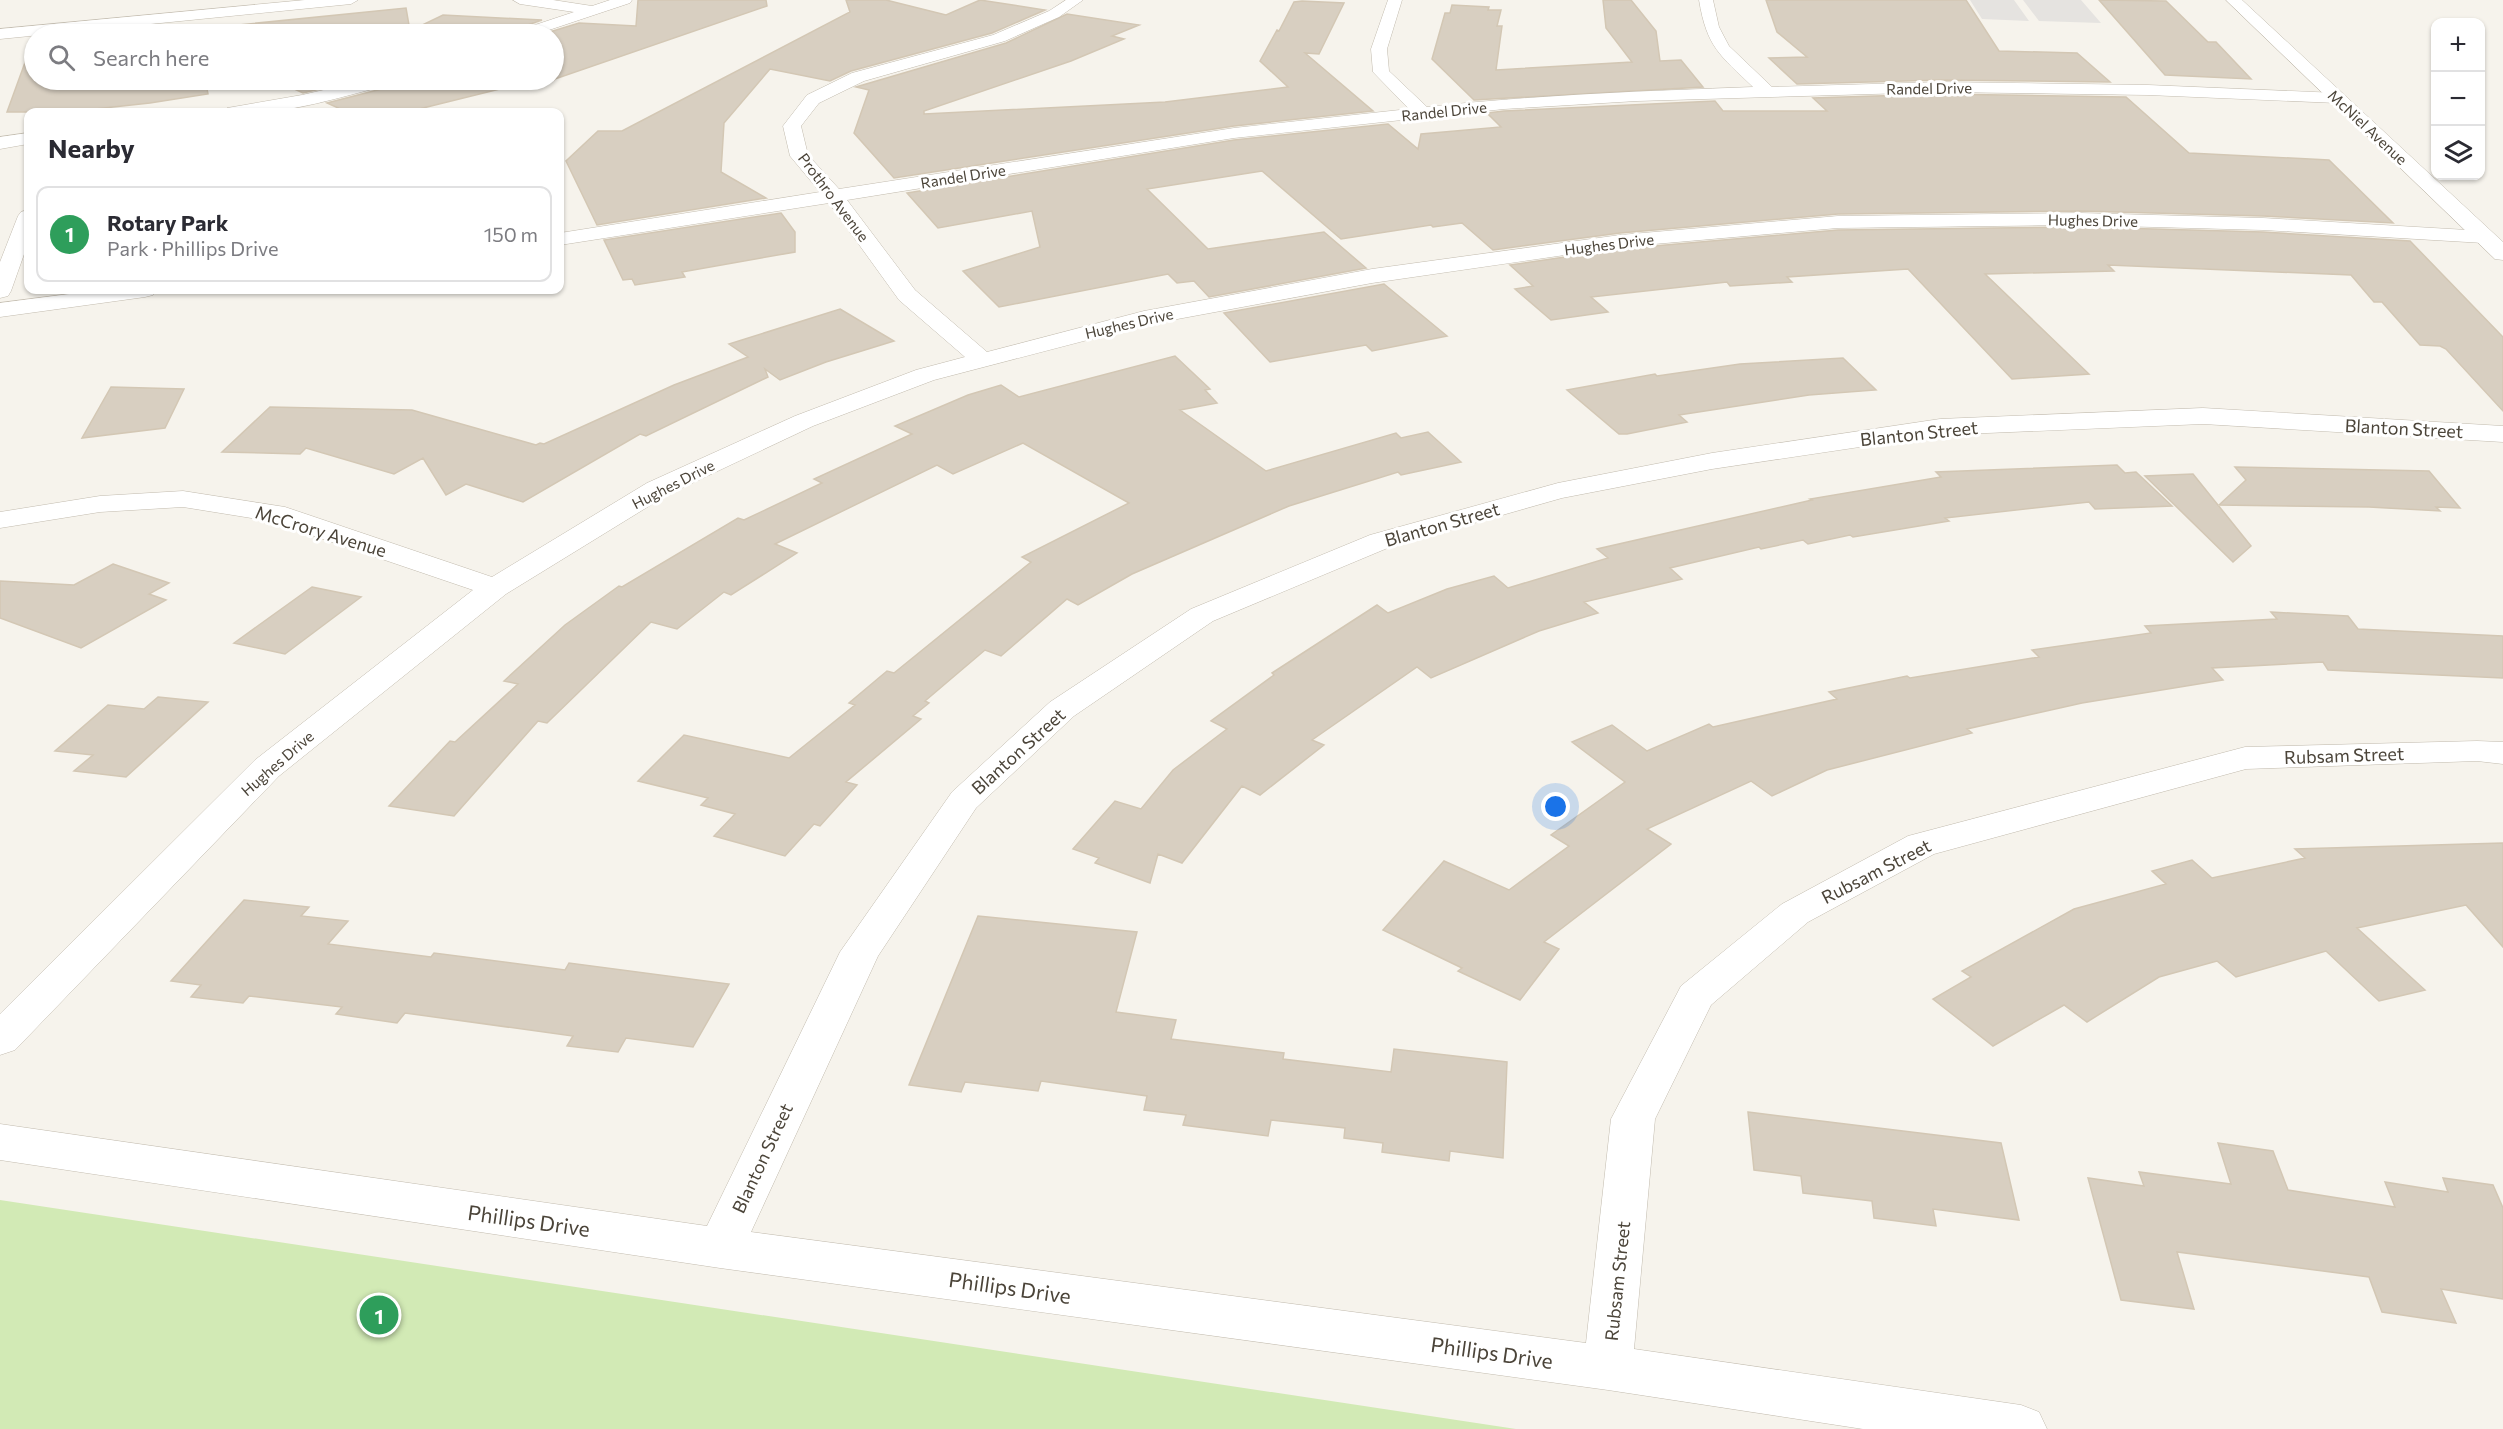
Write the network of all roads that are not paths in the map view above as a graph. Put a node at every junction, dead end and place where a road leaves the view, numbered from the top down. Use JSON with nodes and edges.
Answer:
{"nodes":[{"id":1,"x":351,"y":0,"type":"edge"},
{"id":2,"x":520,"y":0,"type":"edge"},
{"id":3,"x":625,"y":0,"type":"edge"},
{"id":4,"x":1076,"y":0,"type":"edge"},
{"id":5,"x":1395,"y":0,"type":"edge"},
{"id":6,"x":1706,"y":0,"type":"edge"},
{"id":7,"x":2233,"y":0,"type":"edge"},
{"id":8,"x":115,"y":3,"type":"dead end"},
{"id":9,"x":595,"y":10,"type":"junction"},
{"id":10,"x":117,"y":22,"type":"junction"},
{"id":11,"x":98,"y":24,"type":"edge"},
{"id":12,"x":553,"y":24,"type":"edge"},
{"id":13,"x":24,"y":32,"type":"edge"},
{"id":14,"x":0,"y":34,"type":"edge"},
{"id":15,"x":344,"y":90,"type":"edge"},
{"id":16,"x":1766,"y":91,"type":"junction"},
{"id":17,"x":2337,"y":98,"type":"junction"},
{"id":18,"x":256,"y":108,"type":"edge"},
{"id":19,"x":1423,"y":113,"type":"junction"},
{"id":20,"x":24,"y":140,"type":"edge"},
{"id":21,"x":0,"y":143,"type":"edge"},
{"id":22,"x":834,"y":196,"type":"junction"},
{"id":23,"x":24,"y":227,"type":"edge"},
{"id":24,"x":564,"y":238,"type":"edge"},
{"id":25,"x":2494,"y":245,"type":"edge"},
{"id":26,"x":0,"y":291,"type":"edge"},
{"id":27,"x":116,"y":294,"type":"edge"},
{"id":28,"x":0,"y":310,"type":"edge"},
{"id":29,"x":981,"y":359,"type":"junction"},
{"id":30,"x":2503,"y":434,"type":"edge"},
{"id":31,"x":0,"y":520,"type":"edge"},
{"id":32,"x":495,"y":588,"type":"junction"},
{"id":33,"x":2503,"y":753,"type":"edge"},
{"id":34,"x":0,"y":1039,"type":"edge"},
{"id":35,"x":0,"y":1142,"type":"edge"},
{"id":36,"x":720,"y":1248,"type":"junction"},
{"id":37,"x":1608,"y":1368,"type":"junction"},
{"id":38,"x":2021,"y":1429,"type":"edge"}],
"edges":[{"from":1,"to":10,"type":"street"},
{"from":2,"to":9,"type":"street"},
{"from":3,"to":9,"type":"street"},
{"from":4,"to":22,"type":"street","name":"Prothro Avenue"},
{"from":5,"to":19,"type":"street"},
{"from":6,"to":16,"type":"street"},
{"from":7,"to":17,"type":"street","name":"McNiel Avenue"},
{"from":8,"to":10,"type":"street"},
{"from":9,"to":12,"type":"street"},
{"from":10,"to":11,"type":"street"},
{"from":13,"to":14,"type":"street"},
{"from":15,"to":18,"type":"street"},
{"from":16,"to":17,"type":"street","name":"Randel Drive"},
{"from":16,"to":19,"type":"street","name":"Randel Drive"},
{"from":17,"to":25,"type":"street","name":"McNiel Avenue"},
{"from":19,"to":22,"type":"street","name":"Randel Drive"},
{"from":20,"to":21,"type":"street"},
{"from":22,"to":24,"type":"street","name":"Randel Drive"},
{"from":22,"to":29,"type":"street","name":"Prothro Avenue"},
{"from":23,"to":26,"type":"street"},
{"from":25,"to":29,"type":"street","name":"Hughes Drive"},
{"from":27,"to":28,"type":"street"},
{"from":29,"to":32,"type":"street","name":"Hughes Drive"},
{"from":30,"to":36,"type":"street","name":"Blanton Street"},
{"from":31,"to":32,"type":"street","name":"McCrory Avenue"},
{"from":32,"to":34,"type":"street","name":"Hughes Drive"},
{"from":33,"to":37,"type":"street","name":"Rubsam Street"},
{"from":35,"to":36,"type":"street","name":"Phillips Drive"},
{"from":36,"to":37,"type":"street","name":"Phillips Drive"},
{"from":37,"to":38,"type":"street","name":"Phillips Drive"}]}
